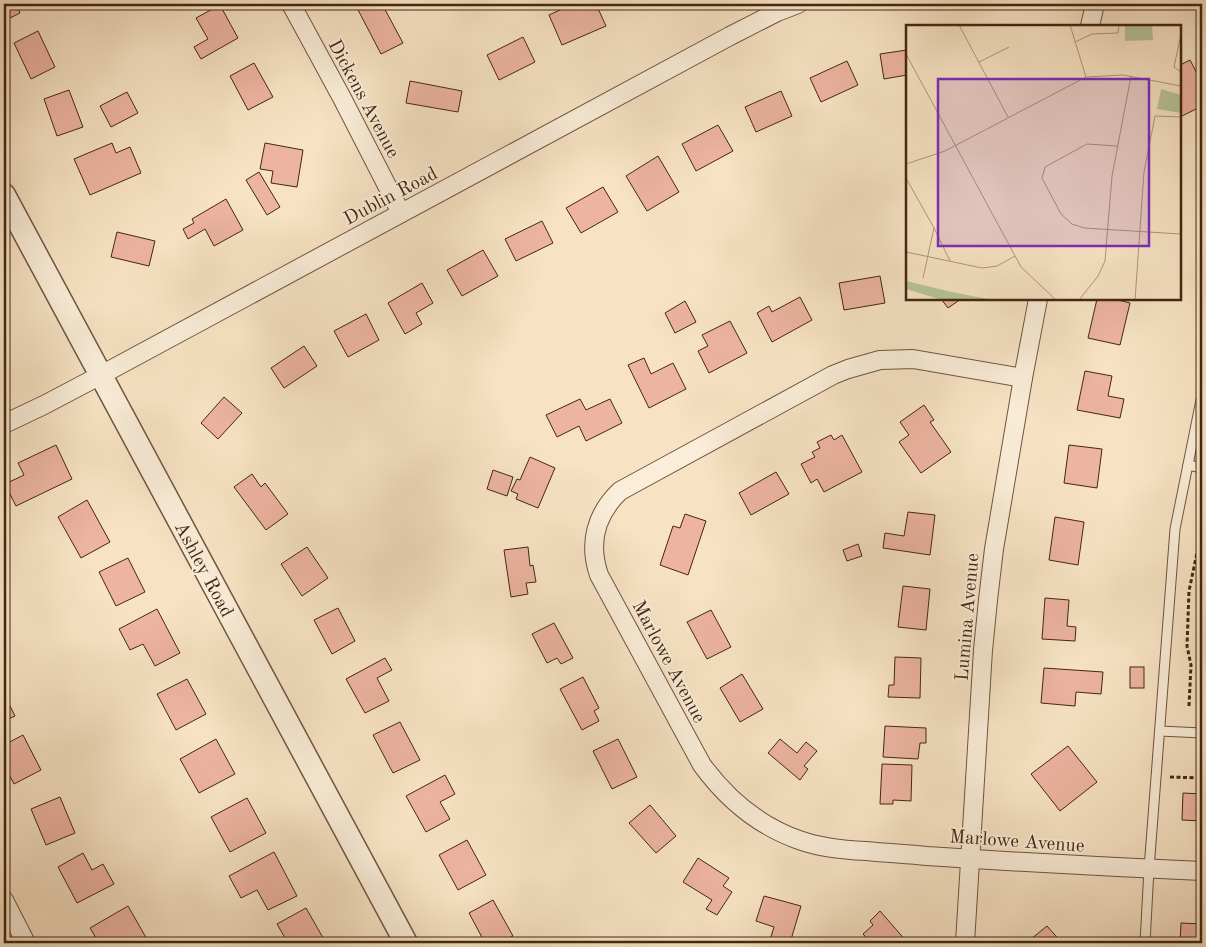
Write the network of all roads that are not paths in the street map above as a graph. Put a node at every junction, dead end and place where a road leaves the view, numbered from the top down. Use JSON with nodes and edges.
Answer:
{"nodes":[{"id":1,"x":291,"y":4,"type":"edge"},
{"id":2,"x":798,"y":4,"type":"edge"},
{"id":3,"x":1095,"y":4,"type":"edge"},
{"id":4,"x":1090,"y":25,"type":"edge"},
{"id":5,"x":4,"y":195,"type":"edge"},
{"id":6,"x":401,"y":213,"type":"junction"},
{"id":7,"x":1038,"y":300,"type":"edge"},
{"id":8,"x":101,"y":375,"type":"junction"},
{"id":9,"x":1023,"y":378,"type":"junction"},
{"id":10,"x":1202,"y":395,"type":"edge"},
{"id":11,"x":4,"y":424,"type":"edge"},
{"id":12,"x":1188,"y":465,"type":"junction"},
{"id":13,"x":1202,"y":468,"type":"edge"},
{"id":14,"x":1160,"y":731,"type":"junction"},
{"id":15,"x":1202,"y":733,"type":"edge"},
{"id":16,"x":970,"y":859,"type":"junction"},
{"id":17,"x":1149,"y":869,"type":"junction"},
{"id":18,"x":1202,"y":871,"type":"edge"},
{"id":19,"x":4,"y":900,"type":"edge"},
{"id":20,"x":26,"y":943,"type":"edge"},
{"id":21,"x":406,"y":943,"type":"edge"},
{"id":22,"x":965,"y":943,"type":"edge"},
{"id":23,"x":1145,"y":943,"type":"edge"}],
"edges":[{"from":1,"to":6,"type":"street","name":"Dickens Avenue"},
{"from":2,"to":6,"type":"street","name":"Dublin Road"},
{"from":3,"to":4,"type":"street"},
{"from":5,"to":8,"type":"street","name":"Ashley Road"},
{"from":6,"to":8,"type":"street","name":"Dublin Road"},
{"from":7,"to":9,"type":"street","name":"Lumina Avenue"},
{"from":8,"to":11,"type":"street","name":"Dublin Road"},
{"from":8,"to":21,"type":"street","name":"Ashley Road"},
{"from":9,"to":16,"type":"street","name":"Lumina Avenue"},
{"from":9,"to":16,"type":"street","name":"Marlowe Avenue"},
{"from":10,"to":12,"type":"lane"},
{"from":12,"to":13,"type":"lane"},
{"from":12,"to":14,"type":"lane"},
{"from":14,"to":15,"type":"lane"},
{"from":14,"to":17,"type":"lane"},
{"from":16,"to":17,"type":"street","name":"Marlowe Avenue"},
{"from":16,"to":22,"type":"street","name":"Lumina Avenue"},
{"from":17,"to":18,"type":"street","name":"Marlowe Avenue"},
{"from":17,"to":23,"type":"lane"},
{"from":19,"to":20,"type":"street"}]}
